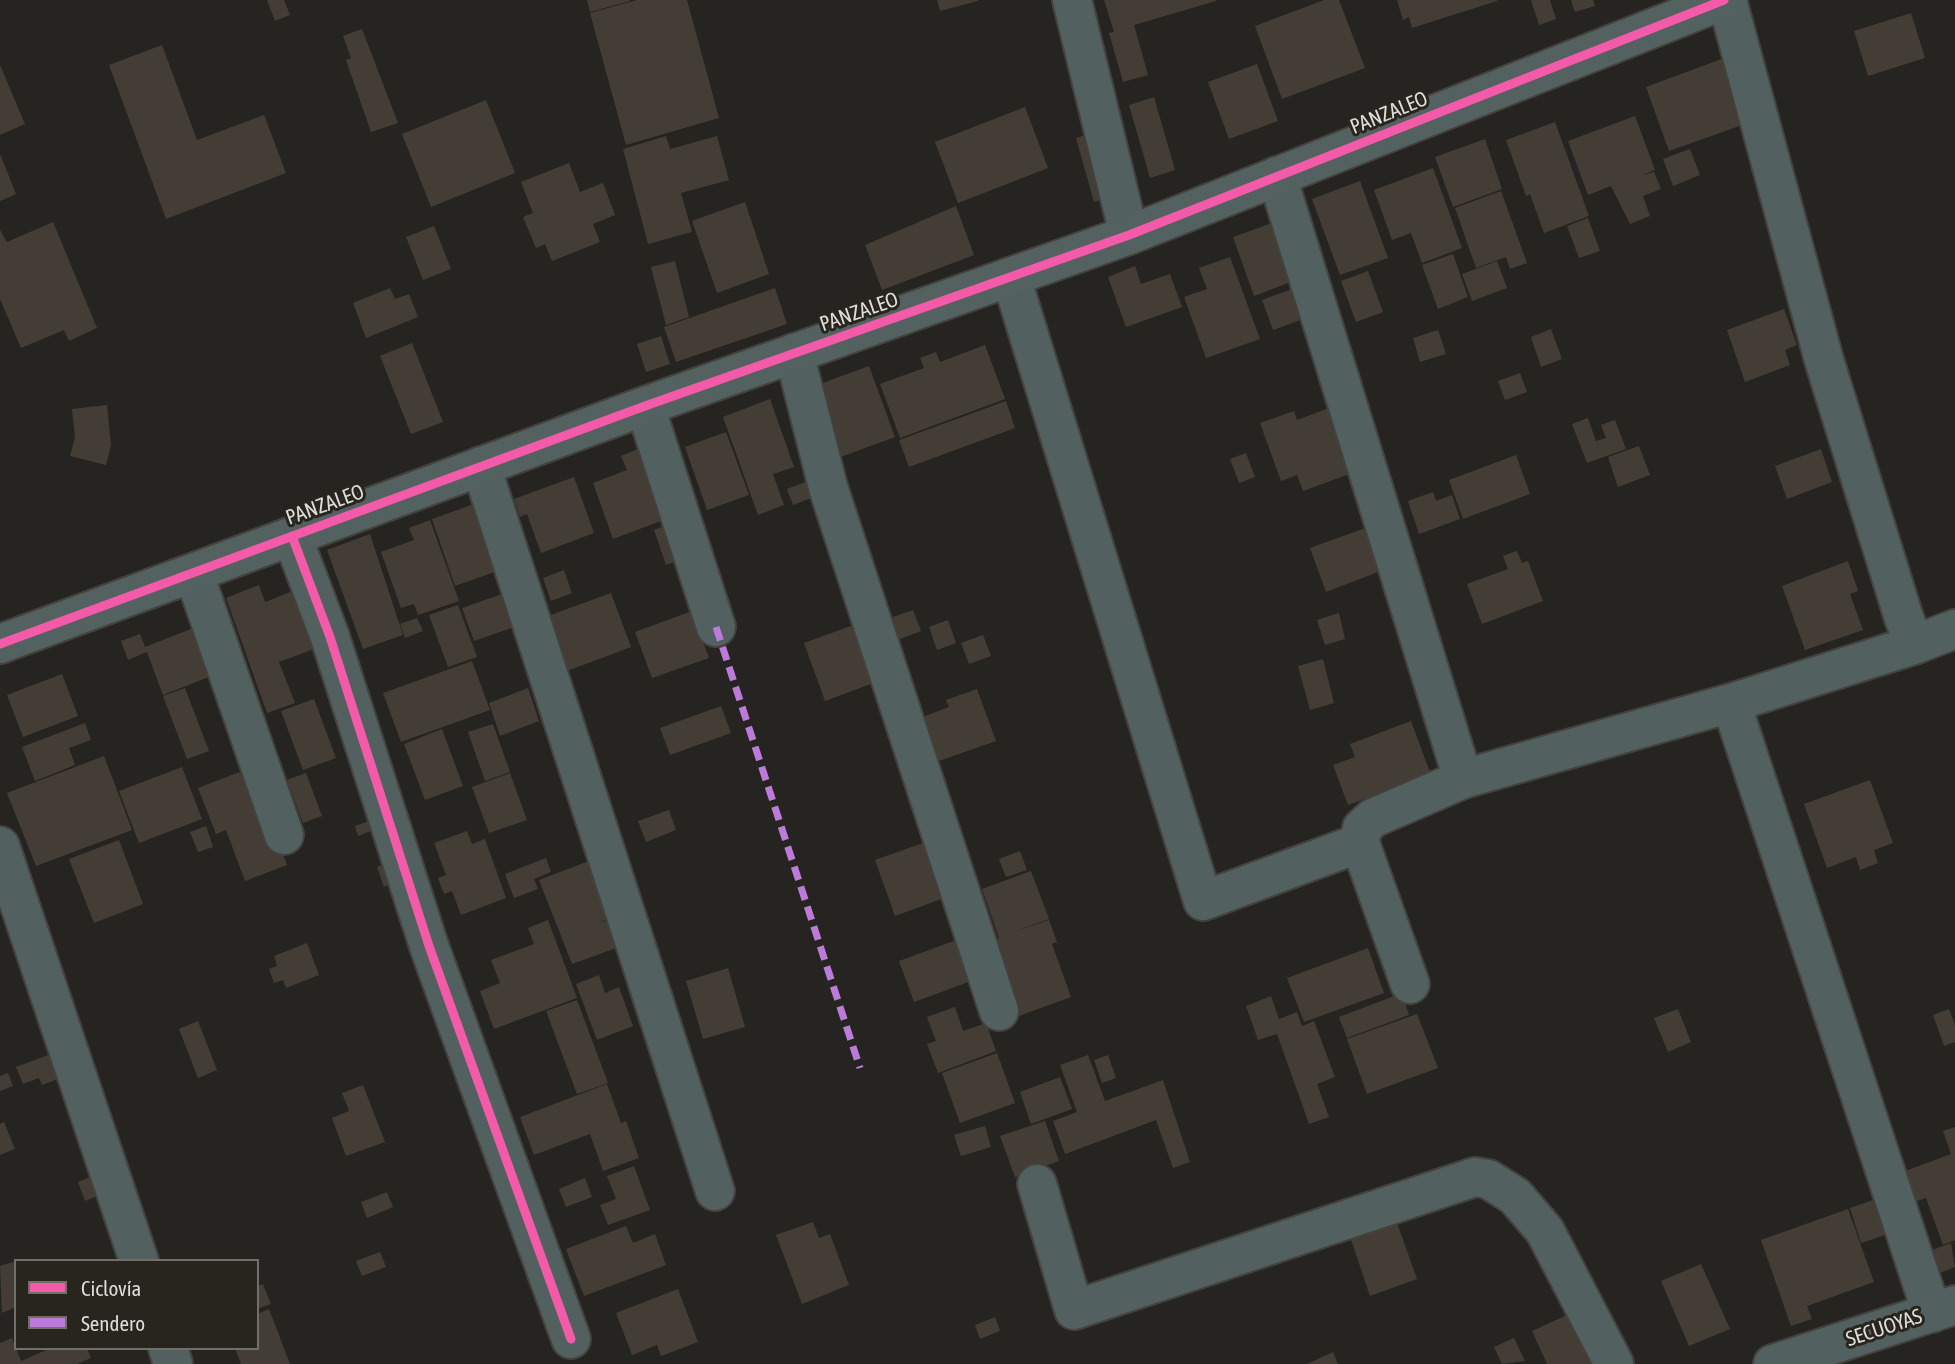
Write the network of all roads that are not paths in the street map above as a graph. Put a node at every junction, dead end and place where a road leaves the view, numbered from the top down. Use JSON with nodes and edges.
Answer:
{"nodes":[{"id":1,"x":1072,"y":0,"type":"edge"},
{"id":2,"x":1725,"y":0,"type":"edge"},
{"id":3,"x":1277,"y":176,"type":"junction"},
{"id":4,"x":1129,"y":235,"type":"junction"},
{"id":5,"x":1011,"y":276,"type":"junction"},
{"id":6,"x":794,"y":353,"type":"junction"},
{"id":7,"x":645,"y":406,"type":"junction"},
{"id":8,"x":481,"y":466,"type":"junction"},
{"id":9,"x":292,"y":536,"type":"junction"},
{"id":10,"x":194,"y":574,"type":"junction"},
{"id":11,"x":716,"y":627,"type":"dead end"},
{"id":12,"x":1955,"y":629,"type":"edge"},
{"id":13,"x":0,"y":644,"type":"edge"},
{"id":14,"x":1914,"y":645,"type":"junction"},
{"id":15,"x":1731,"y":703,"type":"junction"},
{"id":16,"x":1463,"y":779,"type":"junction"},
{"id":17,"x":285,"y":835,"type":"dead end"},
{"id":18,"x":1360,"y":843,"type":"junction"},
{"id":19,"x":0,"y":846,"type":"edge"},
{"id":20,"x":1410,"y":984,"type":"dead end"},
{"id":21,"x":999,"y":1011,"type":"dead end"},
{"id":22,"x":1037,"y":1184,"type":"dead end"},
{"id":23,"x":715,"y":1191,"type":"dead end"},
{"id":24,"x":138,"y":1259,"type":"edge"},
{"id":25,"x":1943,"y":1309,"type":"edge"},
{"id":26,"x":571,"y":1339,"type":"dead end"},
{"id":27,"x":1614,"y":1364,"type":"edge"},
{"id":28,"x":1773,"y":1364,"type":"edge"}],
"edges":[{"from":1,"to":4,"type":"street"},
{"from":2,"to":3,"type":"street","name":"PANZALEO"},
{"from":2,"to":14,"type":"street"},
{"from":3,"to":4,"type":"street","name":"PANZALEO"},
{"from":3,"to":16,"type":"street"},
{"from":4,"to":5,"type":"street","name":"PANZALEO"},
{"from":5,"to":6,"type":"street","name":"PANZALEO"},
{"from":5,"to":18,"type":"street"},
{"from":6,"to":7,"type":"street","name":"PANZALEO"},
{"from":6,"to":21,"type":"street"},
{"from":7,"to":8,"type":"street","name":"PANZALEO"},
{"from":7,"to":11,"type":"street"},
{"from":8,"to":9,"type":"street","name":"PANZALEO"},
{"from":8,"to":23,"type":"street"},
{"from":9,"to":10,"type":"street","name":"PANZALEO"},
{"from":9,"to":26,"type":"street"},
{"from":10,"to":13,"type":"street","name":"PANZALEO"},
{"from":10,"to":17,"type":"street"},
{"from":12,"to":14,"type":"street"},
{"from":14,"to":15,"type":"street"},
{"from":15,"to":16,"type":"street"},
{"from":15,"to":25,"type":"street"},
{"from":16,"to":18,"type":"street"},
{"from":18,"to":20,"type":"street"},
{"from":19,"to":24,"type":"street"},
{"from":22,"to":27,"type":"street"},
{"from":25,"to":28,"type":"street","name":"SECUOYAS"}]}
